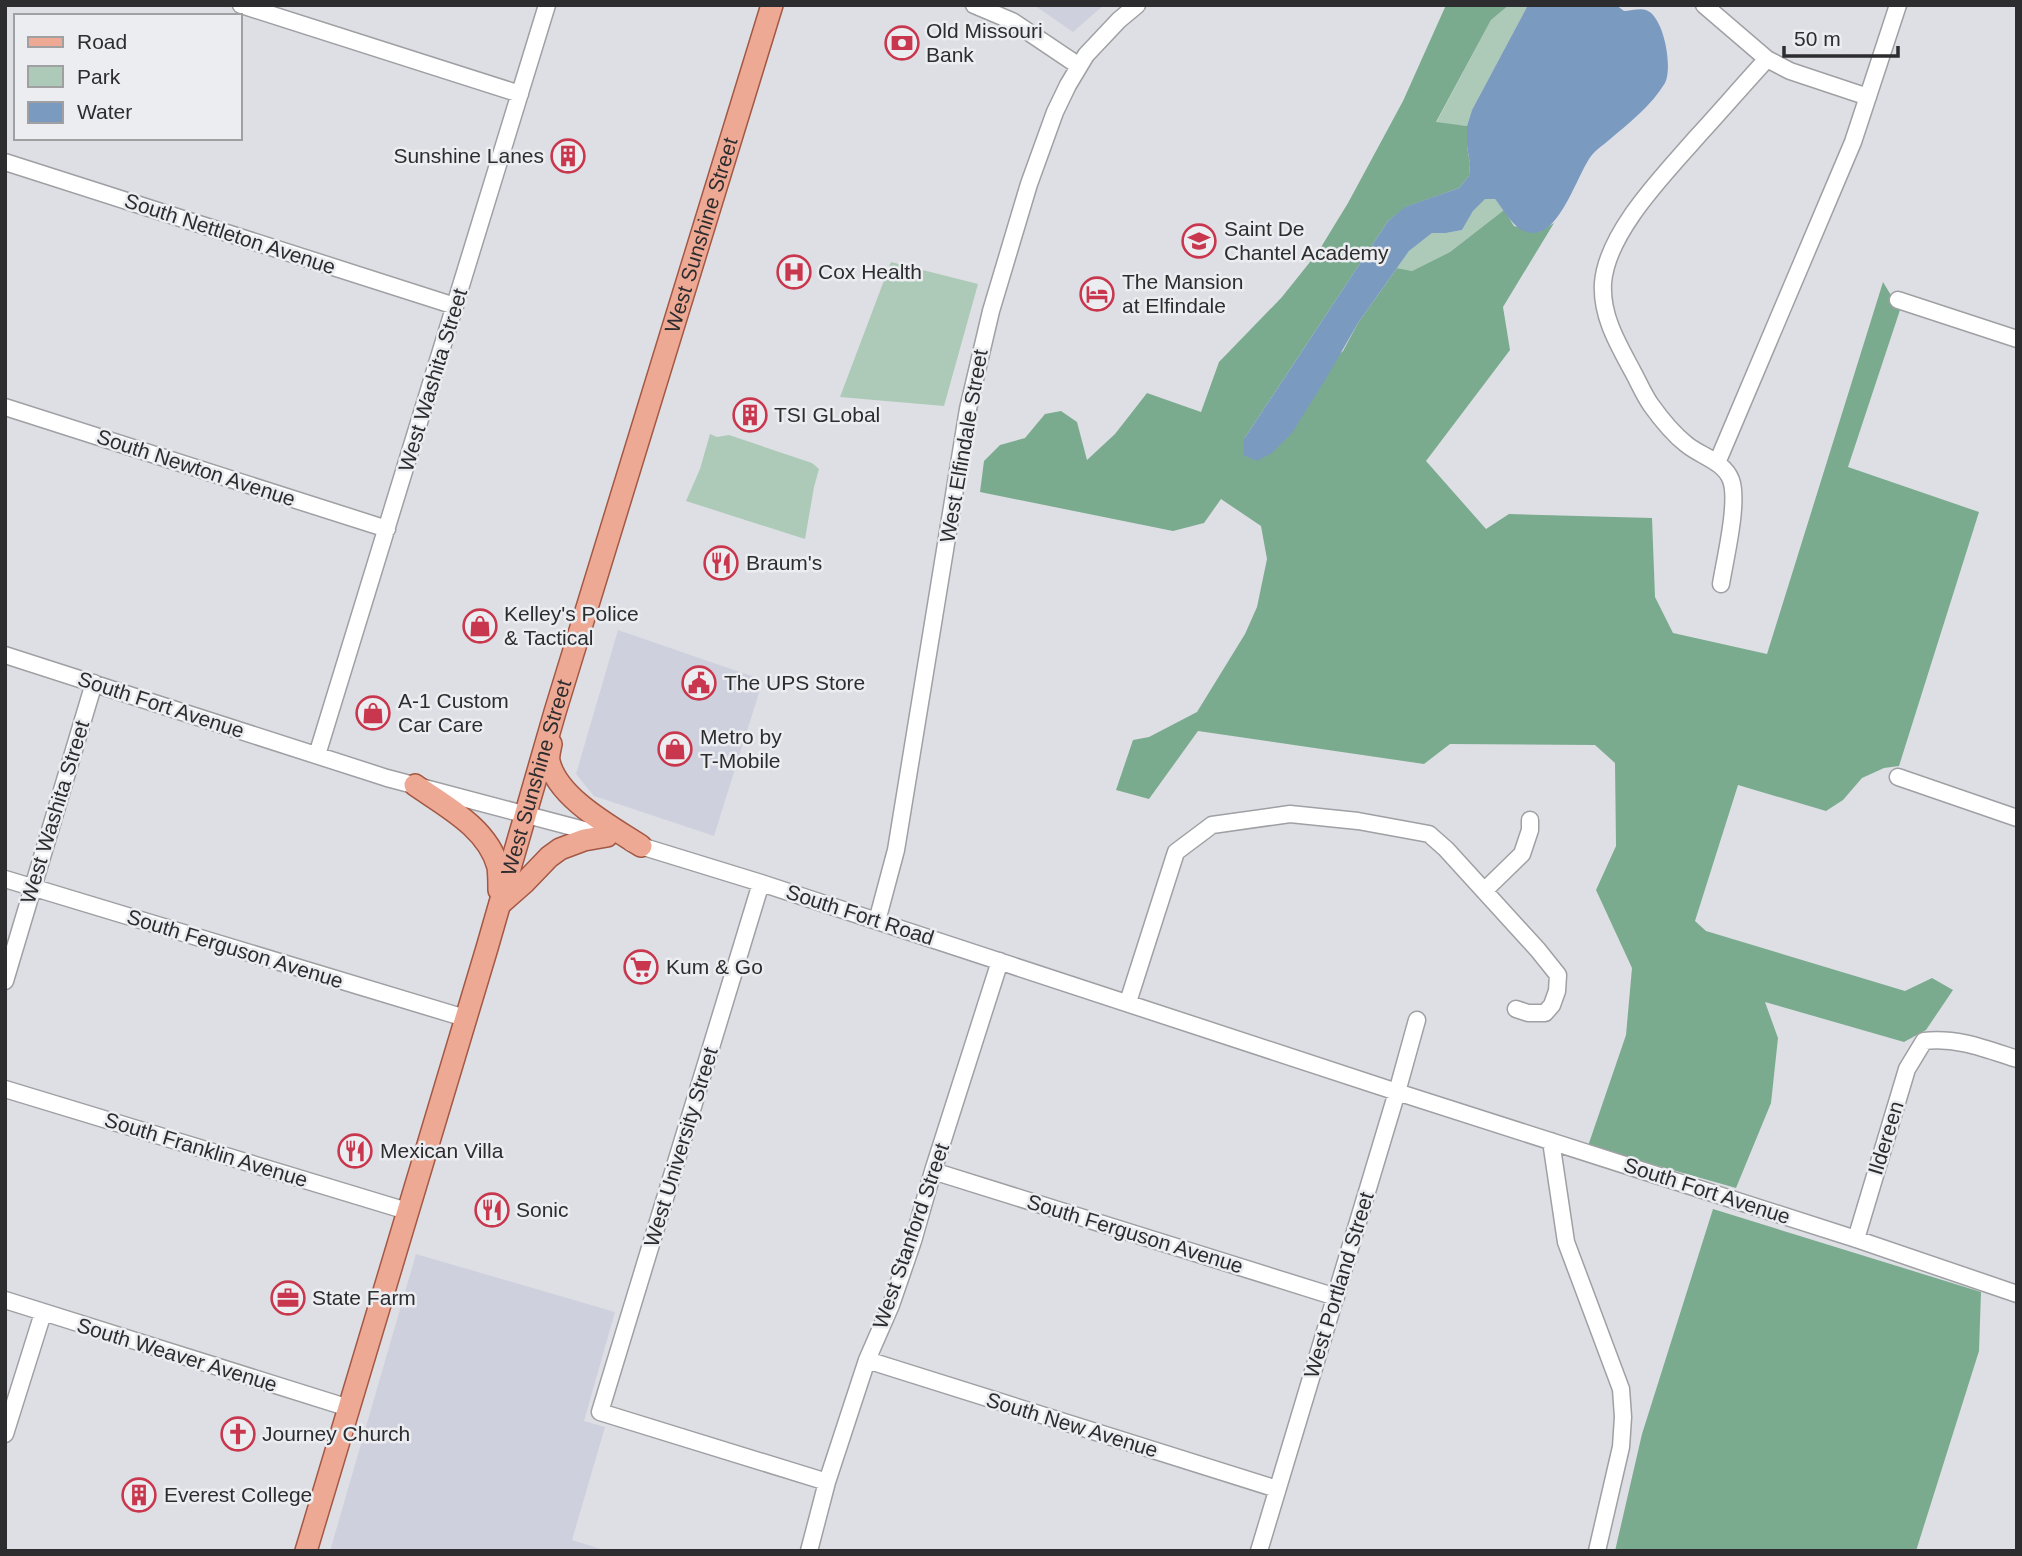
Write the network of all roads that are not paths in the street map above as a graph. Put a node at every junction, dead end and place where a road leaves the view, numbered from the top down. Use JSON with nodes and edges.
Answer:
{"nodes":[{"id":1,"x":241,"y":5,"type":"edge"},
{"id":2,"x":547,"y":5,"type":"edge"},
{"id":3,"x":772,"y":5,"type":"edge"},
{"id":4,"x":974,"y":5,"type":"edge"},
{"id":5,"x":1137,"y":5,"type":"edge"},
{"id":6,"x":1704,"y":5,"type":"edge"},
{"id":7,"x":1898,"y":5,"type":"edge"},
{"id":8,"x":1767,"y":59,"type":"junction"},
{"id":9,"x":1079,"y":66,"type":"junction"},
{"id":10,"x":520,"y":94,"type":"junction"},
{"id":11,"x":1868,"y":97,"type":"junction"},
{"id":12,"x":5,"y":162,"type":"edge"},
{"id":13,"x":1898,"y":300,"type":"dead end"},
{"id":14,"x":455,"y":306,"type":"junction"},
{"id":15,"x":2017,"y":339,"type":"edge"},
{"id":16,"x":5,"y":407,"type":"edge"},
{"id":17,"x":1717,"y":463,"type":"junction"},
{"id":18,"x":387,"y":529,"type":"junction"},
{"id":19,"x":1721,"y":584,"type":"dead end"},
{"id":20,"x":5,"y":655,"type":"edge"},
{"id":21,"x":94,"y":683,"type":"junction"},
{"id":22,"x":555,"y":712,"type":"junction"},
{"id":23,"x":317,"y":755,"type":"junction"},
{"id":24,"x":1898,"y":777,"type":"dead end"},
{"id":25,"x":415,"y":785,"type":"junction"},
{"id":26,"x":526,"y":815,"type":"junction"},
{"id":27,"x":2017,"y":818,"type":"edge"},
{"id":28,"x":1530,"y":820,"type":"dead end"},
{"id":29,"x":607,"y":836,"type":"junction"},
{"id":30,"x":641,"y":846,"type":"junction"},
{"id":31,"x":5,"y":879,"type":"edge"},
{"id":32,"x":761,"y":883,"type":"junction"},
{"id":33,"x":32,"y":888,"type":"junction"},
{"id":34,"x":1484,"y":891,"type":"junction"},
{"id":35,"x":500,"y":904,"type":"junction"},
{"id":36,"x":877,"y":921,"type":"junction"},
{"id":37,"x":1000,"y":961,"type":"junction"},
{"id":38,"x":5,"y":981,"type":"edge"},
{"id":39,"x":1128,"y":1003,"type":"junction"},
{"id":40,"x":1516,"y":1009,"type":"dead end"},
{"id":41,"x":465,"y":1018,"type":"junction"},
{"id":42,"x":1417,"y":1020,"type":"dead end"},
{"id":43,"x":2017,"y":1059,"type":"edge"},
{"id":44,"x":5,"y":1089,"type":"edge"},
{"id":45,"x":1397,"y":1091,"type":"junction"},
{"id":46,"x":1551,"y":1142,"type":"junction"},
{"id":47,"x":933,"y":1171,"type":"junction"},
{"id":48,"x":407,"y":1211,"type":"junction"},
{"id":49,"x":1856,"y":1239,"type":"junction"},
{"id":50,"x":2017,"y":1294,"type":"edge"},
{"id":51,"x":1336,"y":1297,"type":"junction"},
{"id":52,"x":5,"y":1300,"type":"edge"},
{"id":53,"x":43,"y":1313,"type":"junction"},
{"id":54,"x":867,"y":1360,"type":"junction"},
{"id":55,"x":349,"y":1408,"type":"junction"},
{"id":56,"x":5,"y":1434,"type":"edge"},
{"id":57,"x":827,"y":1482,"type":"junction"},
{"id":58,"x":1278,"y":1489,"type":"junction"},
{"id":59,"x":306,"y":1551,"type":"edge"},
{"id":60,"x":809,"y":1551,"type":"edge"},
{"id":61,"x":1259,"y":1551,"type":"edge"},
{"id":62,"x":1597,"y":1551,"type":"edge"}],
"edges":[{"from":1,"to":10,"type":"street"},
{"from":2,"to":10,"type":"street","name":"West Washita Street"},
{"from":3,"to":22,"type":"main road","name":"West Sunshine Street"},
{"from":4,"to":9,"type":"street"},
{"from":5,"to":9,"type":"street","name":"West Elfindale Street"},
{"from":6,"to":8,"type":"street"},
{"from":7,"to":11,"type":"street"},
{"from":8,"to":11,"type":"street"},
{"from":8,"to":17,"type":"street"},
{"from":9,"to":36,"type":"street","name":"West Elfindale Street"},
{"from":10,"to":14,"type":"street","name":"West Washita Street"},
{"from":11,"to":17,"type":"street"},
{"from":12,"to":14,"type":"street","name":"South Nettleton Avenue"},
{"from":13,"to":15,"type":"street"},
{"from":14,"to":18,"type":"street","name":"West Washita Street"},
{"from":16,"to":18,"type":"street","name":"South Newton Avenue"},
{"from":17,"to":19,"type":"street"},
{"from":18,"to":23,"type":"street","name":"West Washita Street"},
{"from":20,"to":21,"type":"street","name":"South Fort Avenue"},
{"from":21,"to":23,"type":"street","name":"South Fort Avenue"},
{"from":21,"to":33,"type":"street","name":"West Washita Street"},
{"from":22,"to":26,"type":"main road","name":"West Sunshine Street"},
{"from":22,"to":30,"type":"main road"},
{"from":23,"to":25,"type":"street","name":"South Fort Road"},
{"from":24,"to":27,"type":"street"},
{"from":25,"to":26,"type":"street","name":"South Fort Road"},
{"from":25,"to":35,"type":"main road"},
{"from":26,"to":29,"type":"street","name":"South Fort Road"},
{"from":26,"to":35,"type":"main road","name":"West Sunshine Street"},
{"from":28,"to":34,"type":"street"},
{"from":29,"to":30,"type":"street","name":"South Fort Road"},
{"from":29,"to":35,"type":"main road"},
{"from":30,"to":32,"type":"street","name":"South Fort Road"},
{"from":31,"to":33,"type":"street","name":"South Ferguson Avenue"},
{"from":32,"to":36,"type":"street","name":"South Fort Road"},
{"from":32,"to":57,"type":"street","name":"West University Street"},
{"from":33,"to":38,"type":"street","name":"West Washita Street"},
{"from":33,"to":41,"type":"street","name":"South Ferguson Avenue"},
{"from":34,"to":39,"type":"street"},
{"from":34,"to":40,"type":"street"},
{"from":35,"to":41,"type":"main road","name":"West Sunshine Street"},
{"from":36,"to":37,"type":"street","name":"South Fort Road"},
{"from":37,"to":39,"type":"street","name":"South Fort Road"},
{"from":37,"to":47,"type":"street","name":"West Stanford Street"},
{"from":39,"to":45,"type":"street","name":"South Fort Road"},
{"from":41,"to":48,"type":"main road","name":"West Sunshine Street"},
{"from":42,"to":45,"type":"street","name":"West Portland Street"},
{"from":43,"to":49,"type":"street","name":"Ildereen"},
{"from":44,"to":48,"type":"street","name":"South Franklin Avenue"},
{"from":45,"to":46,"type":"street","name":"South Fort Avenue"},
{"from":45,"to":51,"type":"street","name":"West Portland Street"},
{"from":46,"to":49,"type":"street","name":"South Fort Avenue"},
{"from":46,"to":62,"type":"street"},
{"from":47,"to":51,"type":"street","name":"South Ferguson Avenue"},
{"from":47,"to":54,"type":"street","name":"West Stanford Street"},
{"from":48,"to":55,"type":"main road","name":"West Sunshine Street"},
{"from":49,"to":50,"type":"street","name":"South Fort Avenue"},
{"from":51,"to":58,"type":"street","name":"West Portland Street"},
{"from":52,"to":53,"type":"street","name":"South Weaver Avenue"},
{"from":53,"to":55,"type":"street","name":"South Weaver Avenue"},
{"from":53,"to":56,"type":"street"},
{"from":54,"to":57,"type":"street","name":"West Stanford Street"},
{"from":54,"to":58,"type":"street","name":"South New Avenue"},
{"from":55,"to":59,"type":"main road","name":"West Sunshine Street"},
{"from":57,"to":60,"type":"street","name":"West Stanford Street"},
{"from":58,"to":61,"type":"street","name":"West Portland Street"}]}
